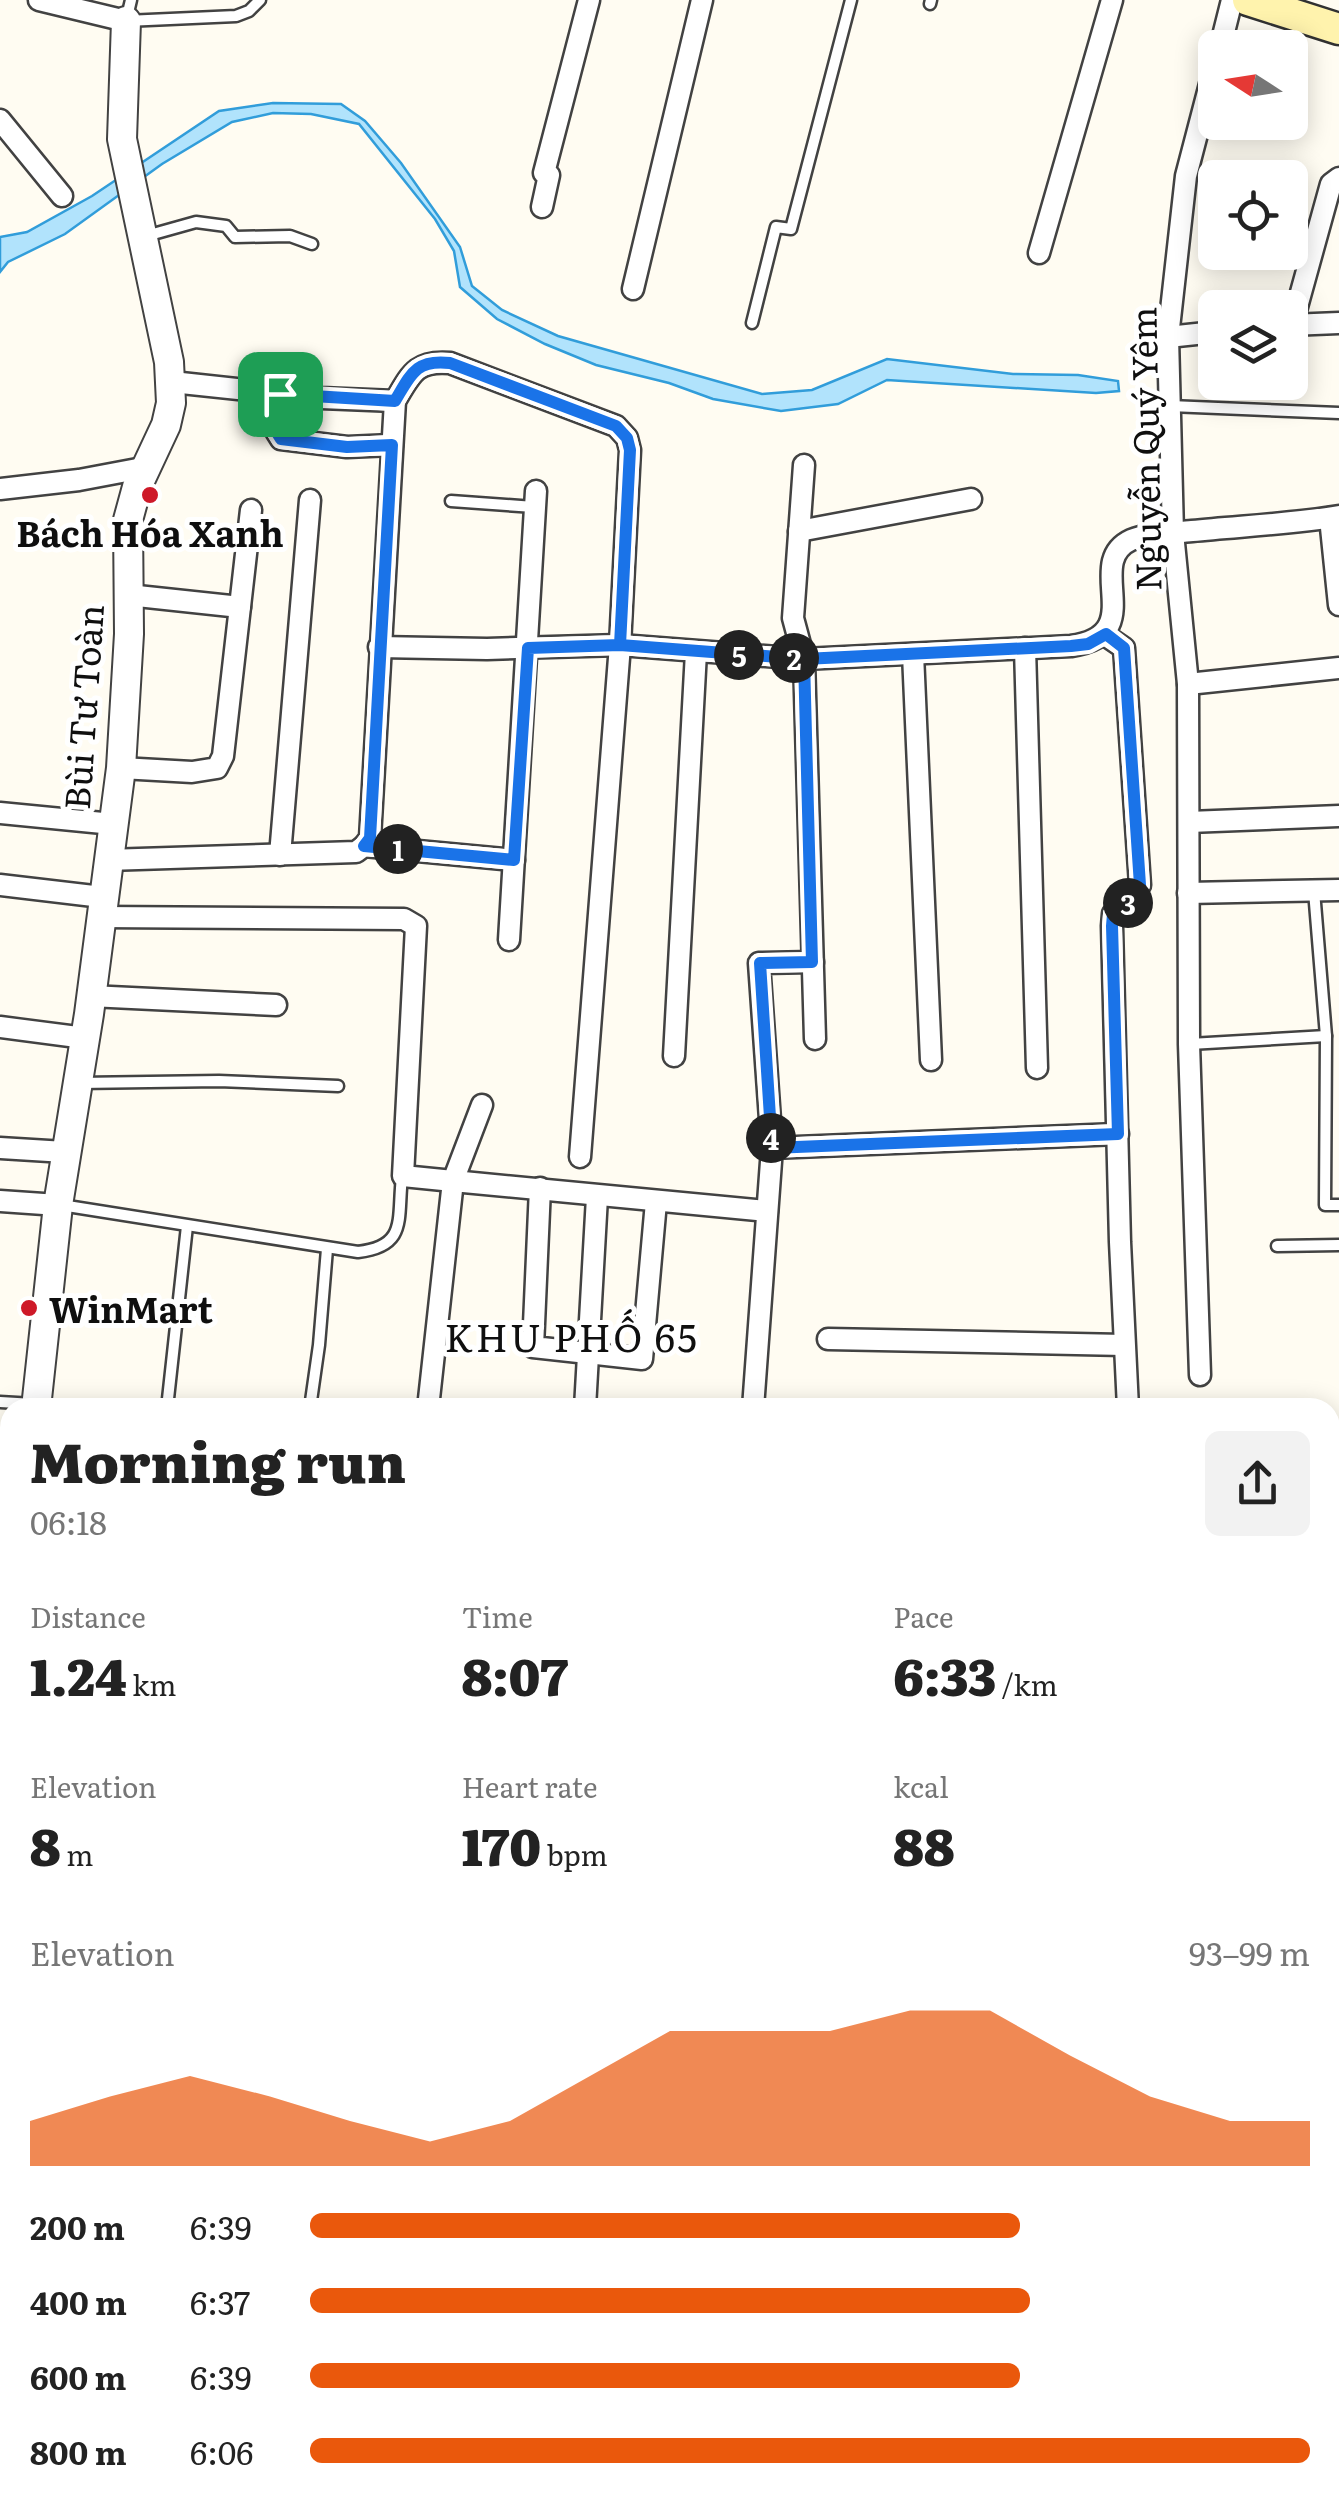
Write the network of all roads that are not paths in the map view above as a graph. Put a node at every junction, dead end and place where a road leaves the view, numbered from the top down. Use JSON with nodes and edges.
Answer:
{"nodes":[{"id":1,"x":39,"y":0,"type":"edge"},
{"id":2,"x":260,"y":0,"type":"edge"},
{"id":3,"x":588,"y":0,"type":"edge"},
{"id":4,"x":702,"y":0,"type":"edge"},
{"id":5,"x":851,"y":0,"type":"edge"},
{"id":6,"x":1112,"y":0,"type":"edge"},
{"id":7,"x":1232,"y":0,"type":"edge"},
{"id":8,"x":1248,"y":0,"type":"edge"},
{"id":9,"x":128,"y":10,"type":"edge"},
{"id":10,"x":1224,"y":30,"type":"edge"},
{"id":11,"x":1339,"y":30,"type":"edge"},
{"id":12,"x":0,"y":120,"type":"edge"},
{"id":13,"x":1198,"y":130,"type":"edge"},
{"id":14,"x":1339,"y":178,"type":"edge"},
{"id":15,"x":62,"y":196,"type":"dead end"},
{"id":16,"x":542,"y":207,"type":"dead end"},
{"id":17,"x":140,"y":233,"type":"junction"},
{"id":18,"x":312,"y":244,"type":"dead end"},
{"id":19,"x":1039,"y":253,"type":"dead end"},
{"id":20,"x":633,"y":289,"type":"dead end"},
{"id":21,"x":1301,"y":290,"type":"edge"},
{"id":22,"x":1339,"y":323,"type":"edge"},
{"id":23,"x":752,"y":324,"type":"dead end"},
{"id":24,"x":1308,"y":324,"type":"edge"},
{"id":25,"x":1198,"y":333,"type":"edge"},
{"id":26,"x":1168,"y":336,"type":"junction"},
{"id":27,"x":172,"y":382,"type":"junction"},
{"id":28,"x":280,"y":394,"type":"junction"},
{"id":29,"x":395,"y":401,"type":"junction"},
{"id":30,"x":1170,"y":406,"type":"junction"},
{"id":31,"x":1339,"y":413,"type":"edge"},
{"id":32,"x":392,"y":445,"type":"junction"},
{"id":33,"x":804,"y":465,"type":"dead end"},
{"id":34,"x":148,"y":467,"type":"junction"},
{"id":35,"x":0,"y":489,"type":"edge"},
{"id":36,"x":536,"y":499,"type":"joint"},
{"id":37,"x":971,"y":499,"type":"dead end"},
{"id":38,"x":310,"y":500,"type":"dead end"},
{"id":39,"x":450,"y":501,"type":"dead end"},
{"id":40,"x":251,"y":510,"type":"dead end"},
{"id":41,"x":1335,"y":517,"type":"edge"},
{"id":42,"x":800,"y":531,"type":"junction"},
{"id":43,"x":1173,"y":532,"type":"junction"},
{"id":44,"x":128,"y":596,"type":"junction"},
{"id":45,"x":1339,"y":605,"type":"edge"},
{"id":46,"x":240,"y":607,"type":"junction"},
{"id":47,"x":1106,"y":634,"type":"junction"},
{"id":48,"x":620,"y":645,"type":"junction"},
{"id":49,"x":379,"y":647,"type":"junction"},
{"id":50,"x":528,"y":648,"type":"junction"},
{"id":51,"x":1025,"y":648,"type":"junction"},
{"id":52,"x":696,"y":652,"type":"junction"},
{"id":53,"x":912,"y":654,"type":"junction"},
{"id":54,"x":804,"y":659,"type":"junction"},
{"id":55,"x":1339,"y":668,"type":"edge"},
{"id":56,"x":1188,"y":684,"type":"junction"},
{"id":57,"x":121,"y":768,"type":"junction"},
{"id":58,"x":0,"y":813,"type":"edge"},
{"id":59,"x":1339,"y":816,"type":"edge"},
{"id":60,"x":1189,"y":822,"type":"junction"},
{"id":61,"x":112,"y":824,"type":"junction"},
{"id":62,"x":364,"y":846,"type":"junction"},
{"id":63,"x":280,"y":855,"type":"junction"},
{"id":64,"x":107,"y":860,"type":"junction"},
{"id":65,"x":514,"y":860,"type":"junction"},
{"id":66,"x":0,"y":885,"type":"edge"},
{"id":67,"x":1339,"y":890,"type":"edge"},
{"id":68,"x":1314,"y":891,"type":"junction"},
{"id":69,"x":1188,"y":893,"type":"junction"},
{"id":70,"x":101,"y":907,"type":"junction"},
{"id":71,"x":509,"y":940,"type":"dead end"},
{"id":72,"x":812,"y":962,"type":"junction"},
{"id":73,"x":90,"y":996,"type":"junction"},
{"id":74,"x":276,"y":1006,"type":"dead end"},
{"id":75,"x":0,"y":1027,"type":"edge"},
{"id":76,"x":1326,"y":1036,"type":"junction"},
{"id":77,"x":84,"y":1038,"type":"junction"},
{"id":78,"x":814,"y":1039,"type":"dead end"},
{"id":79,"x":1189,"y":1044,"type":"junction"},
{"id":80,"x":674,"y":1056,"type":"dead end"},
{"id":81,"x":931,"y":1060,"type":"dead end"},
{"id":82,"x":1036,"y":1068,"type":"dead end"},
{"id":83,"x":78,"y":1083,"type":"junction"},
{"id":84,"x":338,"y":1086,"type":"dead end"},
{"id":85,"x":482,"y":1105,"type":"dead end"},
{"id":86,"x":1118,"y":1134,"type":"junction"},
{"id":87,"x":0,"y":1148,"type":"edge"},
{"id":88,"x":772,"y":1148,"type":"junction"},
{"id":89,"x":65,"y":1152,"type":"junction"},
{"id":90,"x":580,"y":1157,"type":"dead end"},
{"id":91,"x":402,"y":1176,"type":"junction"},
{"id":92,"x":453,"y":1182,"type":"junction"},
{"id":93,"x":540,"y":1188,"type":"junction"},
{"id":94,"x":597,"y":1197,"type":"junction"},
{"id":95,"x":0,"y":1202,"type":"edge"},
{"id":96,"x":656,"y":1202,"type":"junction"},
{"id":97,"x":58,"y":1205,"type":"junction"},
{"id":98,"x":1339,"y":1205,"type":"edge"},
{"id":99,"x":767,"y":1212,"type":"junction"},
{"id":100,"x":187,"y":1226,"type":"junction"},
{"id":101,"x":1339,"y":1245,"type":"edge"},
{"id":102,"x":1277,"y":1246,"type":"dead end"},
{"id":103,"x":327,"y":1249,"type":"junction"},
{"id":104,"x":828,"y":1340,"type":"dead end"},
{"id":105,"x":1124,"y":1345,"type":"junction"},
{"id":106,"x":588,"y":1354,"type":"junction"},
{"id":107,"x":1200,"y":1375,"type":"dead end"},
{"id":108,"x":37,"y":1398,"type":"edge"},
{"id":109,"x":169,"y":1398,"type":"edge"},
{"id":110,"x":312,"y":1398,"type":"edge"},
{"id":111,"x":429,"y":1398,"type":"edge"},
{"id":112,"x":586,"y":1398,"type":"edge"},
{"id":113,"x":754,"y":1398,"type":"edge"},
{"id":114,"x":1127,"y":1398,"type":"edge"}],
"edges":[{"from":1,"to":9,"type":"street"},
{"from":2,"to":9,"type":"lane"},
{"from":3,"to":16,"type":"street"},
{"from":4,"to":20,"type":"street"},
{"from":5,"to":23,"type":"lane"},
{"from":6,"to":19,"type":"street"},
{"from":7,"to":10,"type":"street"},
{"from":8,"to":11,"type":"main road"},
{"from":9,"to":17,"type":"street","name":"Bùi Tư Toàn"},
{"from":12,"to":15,"type":"street"},
{"from":13,"to":26,"type":"street","name":"Nguyễn Quý Yêm"},
{"from":14,"to":21,"type":"street"},
{"from":17,"to":18,"type":"lane"},
{"from":17,"to":27,"type":"street","name":"Bùi Tư Toàn"},
{"from":22,"to":24,"type":"street"},
{"from":25,"to":26,"type":"street"},
{"from":26,"to":30,"type":"street","name":"Nguyễn Quý Yêm"},
{"from":27,"to":28,"type":"street"},
{"from":27,"to":34,"type":"street","name":"Bùi Tư Toàn"},
{"from":28,"to":29,"type":"street"},
{"from":28,"to":32,"type":"street"},
{"from":29,"to":32,"type":"street"},
{"from":29,"to":48,"type":"street"},
{"from":30,"to":31,"type":"lane"},
{"from":30,"to":43,"type":"street","name":"Nguyễn Quý Yêm"},
{"from":32,"to":49,"type":"street"},
{"from":33,"to":42,"type":"street"},
{"from":34,"to":35,"type":"street"},
{"from":34,"to":44,"type":"street","name":"Bùi Tư Toàn"},
{"from":36,"to":39,"type":"lane"},
{"from":36,"to":50,"type":"street"},
{"from":37,"to":42,"type":"street"},
{"from":38,"to":63,"type":"street"},
{"from":40,"to":46,"type":"street"},
{"from":41,"to":43,"type":"street"},
{"from":41,"to":45,"type":"street"},
{"from":42,"to":54,"type":"street"},
{"from":43,"to":47,"type":"street"},
{"from":43,"to":56,"type":"street","name":"Nguyễn Quý Yêm"},
{"from":44,"to":46,"type":"street"},
{"from":44,"to":57,"type":"street","name":"Bùi Tư Toàn"},
{"from":46,"to":57,"type":"street"},
{"from":47,"to":51,"type":"street"},
{"from":47,"to":86,"type":"street"},
{"from":48,"to":50,"type":"street"},
{"from":48,"to":52,"type":"street"},
{"from":48,"to":90,"type":"street"},
{"from":49,"to":50,"type":"street"},
{"from":49,"to":62,"type":"street"},
{"from":50,"to":65,"type":"street"},
{"from":51,"to":53,"type":"street"},
{"from":51,"to":82,"type":"street"},
{"from":52,"to":54,"type":"street"},
{"from":52,"to":80,"type":"street"},
{"from":53,"to":54,"type":"street"},
{"from":53,"to":81,"type":"street"},
{"from":54,"to":72,"type":"street"},
{"from":55,"to":56,"type":"street"},
{"from":56,"to":60,"type":"street","name":"Nguyễn Quý Yêm"},
{"from":57,"to":61,"type":"street","name":"Bùi Tư Toàn"},
{"from":58,"to":61,"type":"street"},
{"from":59,"to":60,"type":"street"},
{"from":60,"to":69,"type":"street","name":"Nguyễn Quý Yêm"},
{"from":61,"to":64,"type":"street","name":"Bùi Tư Toàn"},
{"from":62,"to":63,"type":"street"},
{"from":62,"to":65,"type":"street"},
{"from":63,"to":64,"type":"street"},
{"from":64,"to":70,"type":"street","name":"Bùi Tư Toàn"},
{"from":65,"to":71,"type":"street"},
{"from":66,"to":70,"type":"street"},
{"from":67,"to":68,"type":"street"},
{"from":68,"to":69,"type":"street"},
{"from":68,"to":76,"type":"lane"},
{"from":69,"to":79,"type":"street","name":"Nguyễn Quý Yêm"},
{"from":70,"to":73,"type":"street","name":"Bùi Tư Toàn"},
{"from":70,"to":91,"type":"street"},
{"from":72,"to":78,"type":"street"},
{"from":72,"to":88,"type":"street"},
{"from":73,"to":74,"type":"street"},
{"from":73,"to":77,"type":"street","name":"Bùi Tư Toàn"},
{"from":75,"to":77,"type":"street"},
{"from":76,"to":79,"type":"lane"},
{"from":76,"to":98,"type":"lane"},
{"from":77,"to":83,"type":"street","name":"Bùi Tư Toàn"},
{"from":79,"to":107,"type":"street","name":"Nguyễn Quý Yêm"},
{"from":83,"to":84,"type":"lane"},
{"from":83,"to":89,"type":"street","name":"Bùi Tư Toàn"},
{"from":85,"to":92,"type":"street"},
{"from":86,"to":88,"type":"street"},
{"from":86,"to":105,"type":"street"},
{"from":87,"to":89,"type":"street"},
{"from":88,"to":99,"type":"street"},
{"from":89,"to":97,"type":"street","name":"Bùi Tư Toàn"},
{"from":91,"to":92,"type":"street"},
{"from":91,"to":103,"type":"lane"},
{"from":92,"to":93,"type":"street"},
{"from":92,"to":111,"type":"street"},
{"from":93,"to":94,"type":"street"},
{"from":93,"to":106,"type":"street"},
{"from":94,"to":96,"type":"street"},
{"from":94,"to":106,"type":"street"},
{"from":95,"to":97,"type":"street"},
{"from":96,"to":99,"type":"street"},
{"from":96,"to":106,"type":"street"},
{"from":97,"to":100,"type":"lane"},
{"from":97,"to":108,"type":"street","name":"Bùi Tư Toàn"},
{"from":99,"to":113,"type":"street"},
{"from":100,"to":103,"type":"lane"},
{"from":100,"to":109,"type":"lane"},
{"from":101,"to":102,"type":"lane"},
{"from":103,"to":110,"type":"lane"},
{"from":104,"to":105,"type":"street"},
{"from":105,"to":114,"type":"street"},
{"from":106,"to":112,"type":"street"}]}
